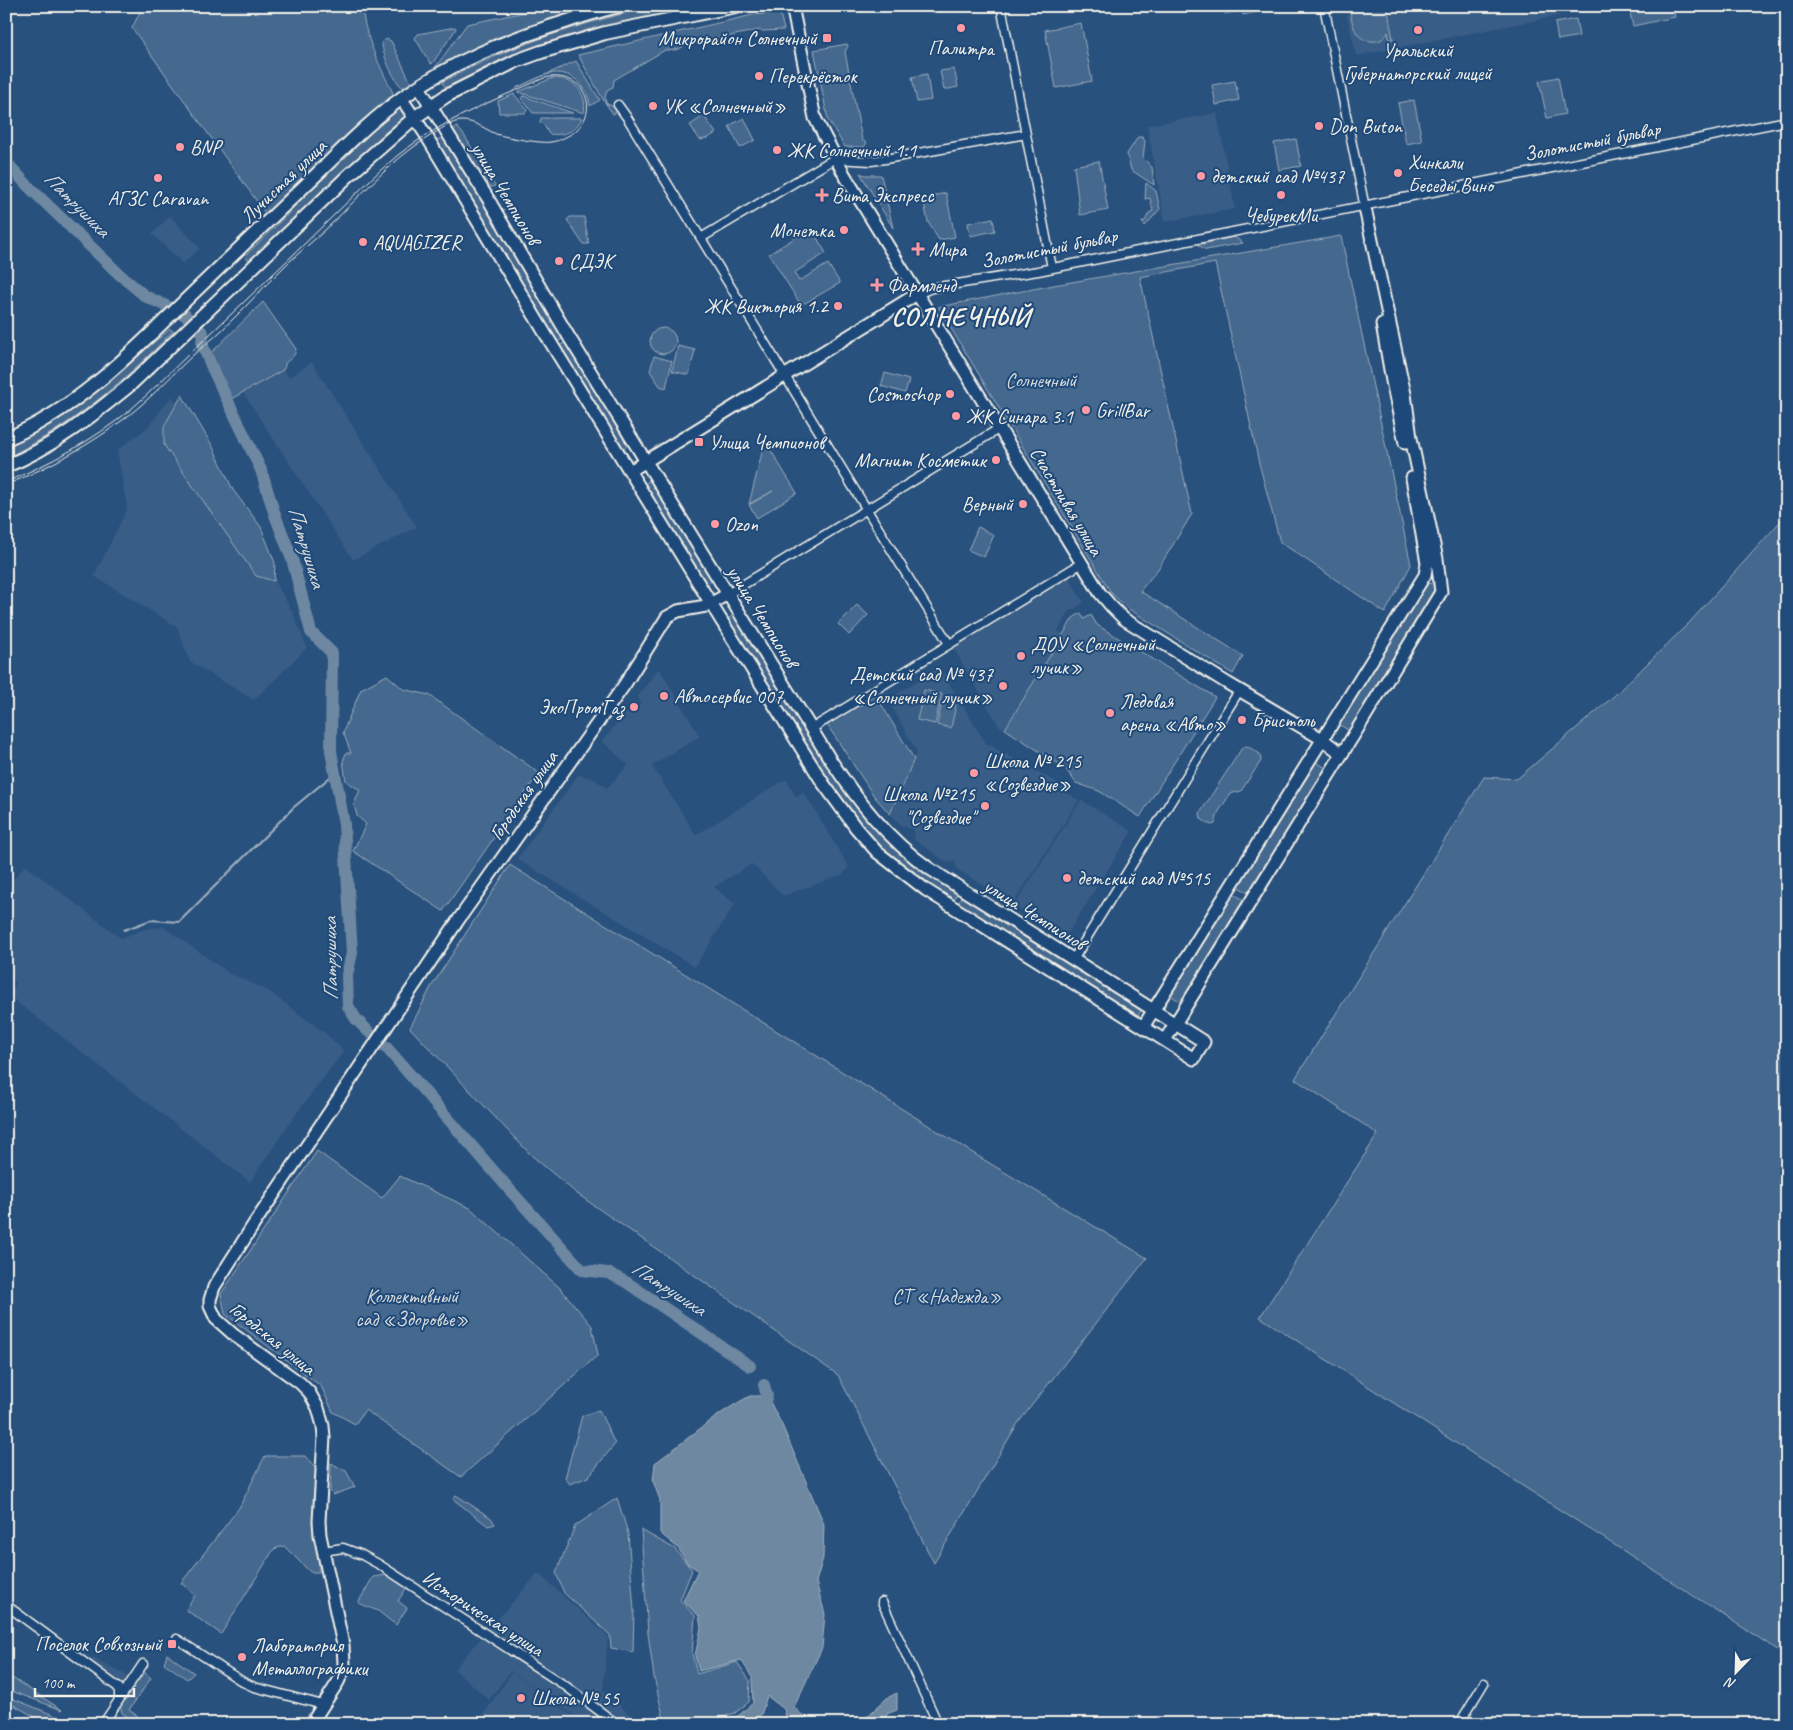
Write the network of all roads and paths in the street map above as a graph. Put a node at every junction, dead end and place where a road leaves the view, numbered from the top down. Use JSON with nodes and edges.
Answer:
{"nodes":[{"id":1,"x":620,"y":6,"type":"edge"},
{"id":2,"x":736,"y":6,"type":"edge"},
{"id":3,"x":792,"y":6,"type":"edge"},
{"id":4,"x":1001,"y":6,"type":"edge"},
{"id":5,"x":1324,"y":6,"type":"edge"},
{"id":6,"x":419,"y":87,"type":"junction"},
{"id":7,"x":402,"y":98,"type":"junction"},
{"id":8,"x":618,"y":105,"type":"dead end"},
{"id":9,"x":431,"y":106,"type":"junction"},
{"id":10,"x":414,"y":118,"type":"junction"},
{"id":11,"x":1787,"y":121,"type":"edge"},
{"id":12,"x":1026,"y":134,"type":"junction"},
{"id":13,"x":836,"y":159,"type":"junction"},
{"id":14,"x":1363,"y":206,"type":"junction"},
{"id":15,"x":701,"y":238,"type":"junction"},
{"id":16,"x":1052,"y":268,"type":"junction"},
{"id":17,"x":917,"y":294,"type":"junction"},
{"id":18,"x":784,"y":376,"type":"junction"},
{"id":19,"x":1000,"y":428,"type":"junction"},
{"id":20,"x":6,"y":439,"type":"edge"},
{"id":21,"x":646,"y":462,"type":"junction"},
{"id":22,"x":6,"y":466,"type":"edge"},
{"id":23,"x":630,"y":471,"type":"junction"},
{"id":24,"x":866,"y":510,"type":"junction"},
{"id":25,"x":1082,"y":563,"type":"junction"},
{"id":26,"x":1420,"y":582,"type":"junction"},
{"id":27,"x":1441,"y":587,"type":"junction"},
{"id":28,"x":728,"y":594,"type":"junction"},
{"id":29,"x":712,"y":603,"type":"junction"},
{"id":30,"x":949,"y":644,"type":"junction"},
{"id":31,"x":1243,"y":693,"type":"junction"},
{"id":32,"x":811,"y":729,"type":"junction"},
{"id":33,"x":1320,"y":742,"type":"junction"},
{"id":34,"x":1342,"y":754,"type":"junction"},
{"id":35,"x":1073,"y":960,"type":"junction"},
{"id":36,"x":1154,"y":1010,"type":"junction"},
{"id":37,"x":1176,"y":1023,"type":"junction"},
{"id":38,"x":1143,"y":1027,"type":"junction"},
{"id":39,"x":1164,"y":1040,"type":"junction"},
{"id":40,"x":323,"y":1551,"type":"junction"},
{"id":41,"x":882,"y":1602,"type":"dead end"},
{"id":42,"x":6,"y":1605,"type":"edge"},
{"id":43,"x":177,"y":1639,"type":"dead end"},
{"id":44,"x":143,"y":1664,"type":"dead end"},
{"id":45,"x":1484,"y":1683,"type":"dead end"},
{"id":46,"x":119,"y":1699,"type":"junction"},
{"id":47,"x":323,"y":1705,"type":"junction"},
{"id":48,"x":103,"y":1724,"type":"edge"},
{"id":49,"x":311,"y":1724,"type":"edge"},
{"id":50,"x":617,"y":1724,"type":"edge"},
{"id":51,"x":938,"y":1724,"type":"edge"},
{"id":52,"x":1459,"y":1724,"type":"edge"}],
"edges":[{"from":1,"to":6,"type":"main road","name":"Лучистая улица"},
{"from":2,"to":9,"type":"main road","name":"Лучистая улица"},
{"from":3,"to":13,"type":"street","name":"Счастливая улица"},
{"from":4,"to":12,"type":"street"},
{"from":5,"to":14,"type":"street"},
{"from":6,"to":7,"type":"main road","name":"Лучистая улица"},
{"from":6,"to":9,"type":"street","name":"улица Чемпионов"},
{"from":7,"to":10,"type":"street","name":"улица Чемпионов"},
{"from":7,"to":20,"type":"main road","name":"Лучистая улица"},
{"from":8,"to":15,"type":"street"},
{"from":9,"to":10,"type":"main road","name":"Лучистая улица"},
{"from":9,"to":21,"type":"street","name":"улица Чемпионов"},
{"from":10,"to":22,"type":"main road","name":"Лучистая улица"},
{"from":10,"to":23,"type":"street","name":"улица Чемпионов"},
{"from":11,"to":14,"type":"street","name":"Золотистый бульвар"},
{"from":12,"to":13,"type":"street"},
{"from":12,"to":16,"type":"street"},
{"from":13,"to":15,"type":"street"},
{"from":13,"to":17,"type":"street","name":"Счастливая улица"},
{"from":14,"to":16,"type":"street","name":"Золотистый бульвар"},
{"from":14,"to":26,"type":"street"},
{"from":14,"to":27,"type":"street"},
{"from":15,"to":18,"type":"street"},
{"from":16,"to":17,"type":"street","name":"Золотистый бульвар"},
{"from":17,"to":18,"type":"street","name":"Золотистый бульвар"},
{"from":17,"to":19,"type":"street","name":"Счастливая улица"},
{"from":18,"to":21,"type":"street","name":"Золотистый бульвар"},
{"from":18,"to":24,"type":"street"},
{"from":19,"to":24,"type":"street"},
{"from":19,"to":25,"type":"street","name":"Счастливая улица"},
{"from":21,"to":23,"type":"street","name":"Золотистый бульвар"},
{"from":21,"to":28,"type":"street","name":"улица Чемпионов"},
{"from":23,"to":29,"type":"street","name":"улица Чемпионов"},
{"from":24,"to":28,"type":"street"},
{"from":24,"to":30,"type":"street"},
{"from":25,"to":30,"type":"street"},
{"from":25,"to":31,"type":"street","name":"Счастливая улица"},
{"from":26,"to":27,"type":"street"},
{"from":26,"to":33,"type":"street"},
{"from":27,"to":34,"type":"street"},
{"from":28,"to":29,"type":"street","name":"Городская улица"},
{"from":28,"to":32,"type":"street","name":"улица Чемпионов"},
{"from":29,"to":38,"type":"street","name":"улица Чемпионов"},
{"from":29,"to":40,"type":"street","name":"Городская улица"},
{"from":30,"to":32,"type":"street"},
{"from":31,"to":33,"type":"street","name":"Счастливая улица"},
{"from":31,"to":35,"type":"street"},
{"from":32,"to":35,"type":"street","name":"улица Чемпионов"},
{"from":33,"to":34,"type":"street","name":"Счастливая улица"},
{"from":33,"to":36,"type":"street"},
{"from":34,"to":37,"type":"street"},
{"from":35,"to":36,"type":"street","name":"улица Чемпионов"},
{"from":36,"to":37,"type":"street","name":"улица Чемпионов"},
{"from":36,"to":38,"type":"street"},
{"from":37,"to":39,"type":"street"},
{"from":37,"to":39,"type":"street","name":"улица Чемпионов"},
{"from":38,"to":39,"type":"street","name":"улица Чемпионов"},
{"from":40,"to":47,"type":"street","name":"Городская улица"},
{"from":40,"to":50,"type":"street","name":"Историческая улица"},
{"from":41,"to":51,"type":"street"},
{"from":42,"to":46,"type":"street"},
{"from":43,"to":47,"type":"street"},
{"from":44,"to":46,"type":"street"},
{"from":45,"to":52,"type":"street"},
{"from":46,"to":48,"type":"street"},
{"from":47,"to":49,"type":"street","name":"Городская улица"}]}
